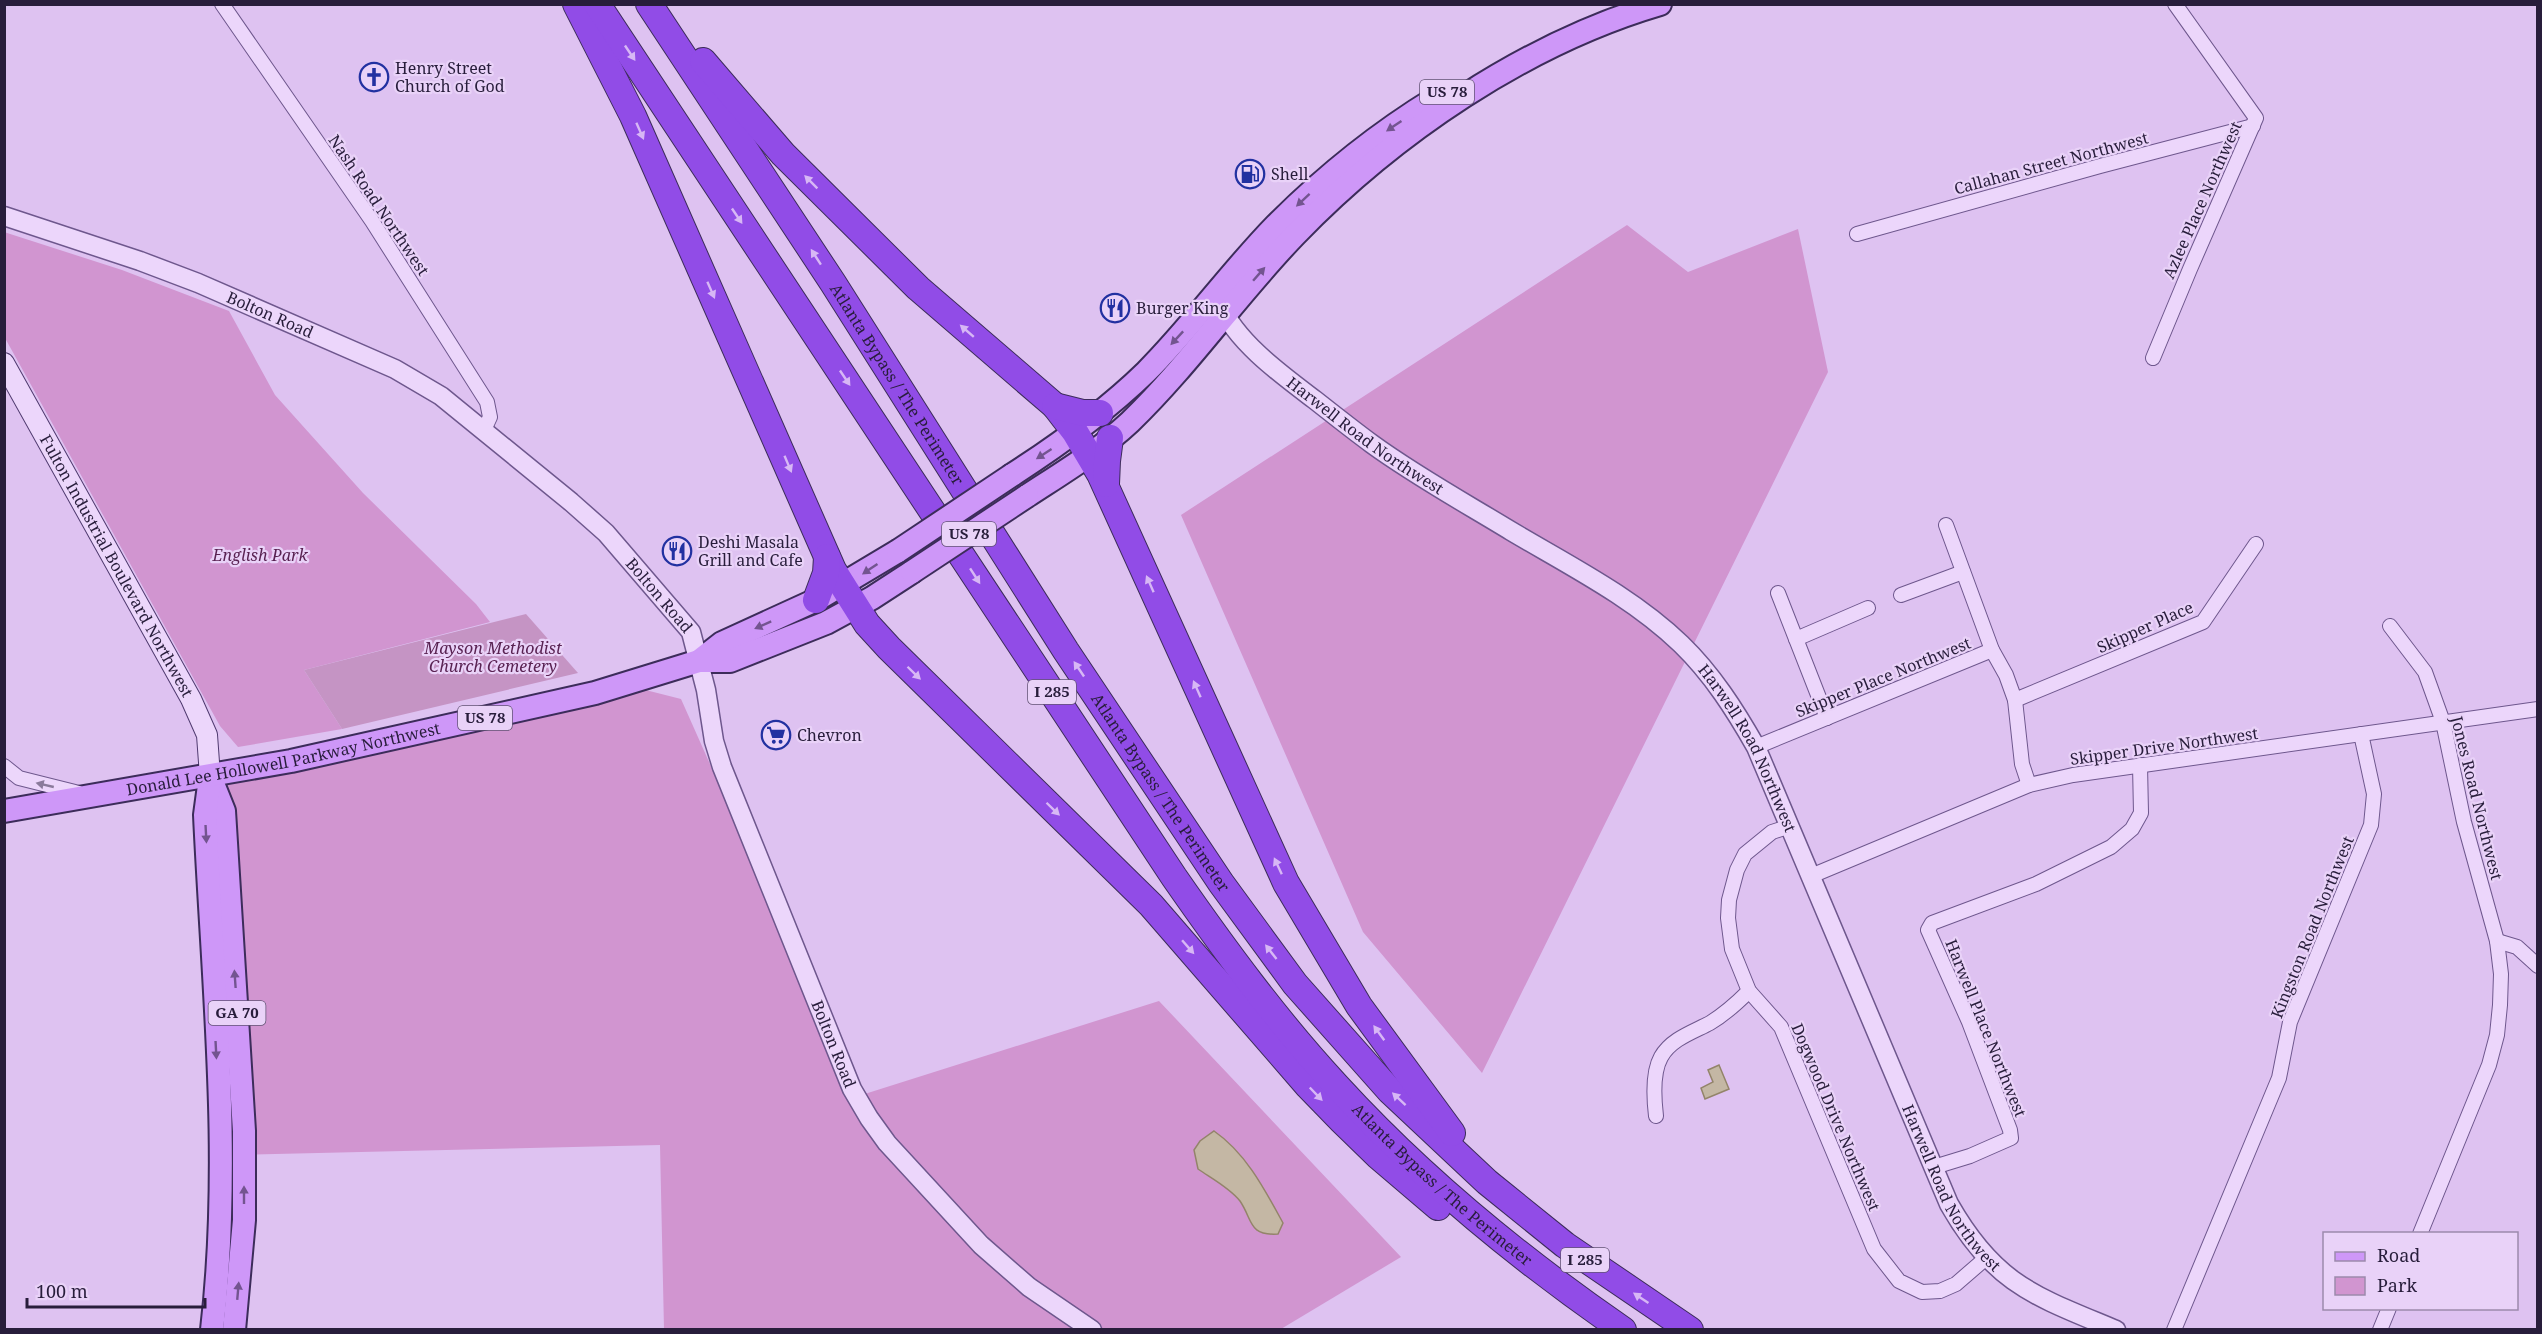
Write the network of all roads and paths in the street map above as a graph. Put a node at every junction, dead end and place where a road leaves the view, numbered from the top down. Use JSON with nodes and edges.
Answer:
{"nodes":[{"id":1,"x":222,"y":4,"type":"edge"},
{"id":2,"x":576,"y":4,"type":"edge"},
{"id":3,"x":597,"y":4,"type":"edge"},
{"id":4,"x":649,"y":4,"type":"edge"},
{"id":5,"x":659,"y":4,"type":"edge"},
{"id":6,"x":1622,"y":4,"type":"edge"},
{"id":7,"x":2175,"y":4,"type":"edge"},
{"id":8,"x":1657,"y":5,"type":"edge"},
{"id":9,"x":2253,"y":126,"type":"junction"},
{"id":10,"x":4,"y":216,"type":"edge"},
{"id":11,"x":1857,"y":234,"type":"dead end"},
{"id":12,"x":1215,"y":294,"type":"junction"},
{"id":13,"x":1224,"y":316,"type":"junction"},
{"id":14,"x":2153,"y":358,"type":"dead end"},
{"id":15,"x":4,"y":363,"type":"edge"},
{"id":16,"x":1055,"y":406,"type":"junction"},
{"id":17,"x":1100,"y":413,"type":"junction"},
{"id":18,"x":484,"y":430,"type":"junction"},
{"id":19,"x":1075,"y":432,"type":"junction"},
{"id":20,"x":1110,"y":438,"type":"junction"},
{"id":21,"x":1089,"y":454,"type":"junction"},
{"id":22,"x":1107,"y":488,"type":"junction"},
{"id":23,"x":1946,"y":525,"type":"dead end"},
{"id":24,"x":2256,"y":544,"type":"dead end"},
{"id":25,"x":827,"y":557,"type":"junction"},
{"id":26,"x":1963,"y":572,"type":"junction"},
{"id":27,"x":1778,"y":593,"type":"dead end"},
{"id":28,"x":1901,"y":595,"type":"dead end"},
{"id":29,"x":849,"y":597,"type":"junction"},
{"id":30,"x":816,"y":600,"type":"junction"},
{"id":31,"x":1868,"y":608,"type":"dead end"},
{"id":32,"x":2390,"y":626,"type":"dead end"},
{"id":33,"x":1796,"y":639,"type":"junction"},
{"id":34,"x":1992,"y":650,"type":"junction"},
{"id":35,"x":699,"y":661,"type":"junction"},
{"id":36,"x":2015,"y":700,"type":"junction"},
{"id":37,"x":2538,"y":709,"type":"edge"},
{"id":38,"x":1827,"y":718,"type":"junction"},
{"id":39,"x":2443,"y":722,"type":"junction"},
{"id":40,"x":2361,"y":734,"type":"junction"},
{"id":41,"x":1756,"y":747,"type":"junction"},
{"id":42,"x":2140,"y":765,"type":"junction"},
{"id":43,"x":4,"y":766,"type":"edge"},
{"id":44,"x":210,"y":776,"type":"junction"},
{"id":45,"x":2029,"y":786,"type":"junction"},
{"id":46,"x":90,"y":796,"type":"junction"},
{"id":47,"x":4,"y":811,"type":"edge"},
{"id":48,"x":1790,"y":826,"type":"junction"},
{"id":49,"x":1811,"y":876,"type":"junction"},
{"id":50,"x":2497,"y":941,"type":"junction"},
{"id":51,"x":2538,"y":966,"type":"edge"},
{"id":52,"x":1749,"y":991,"type":"junction"},
{"id":53,"x":1656,"y":1116,"type":"dead end"},
{"id":54,"x":1934,"y":1167,"type":"junction"},
{"id":55,"x":1488,"y":1182,"type":"junction"},
{"id":56,"x":2420,"y":1232,"type":"edge"},
{"id":57,"x":1986,"y":1258,"type":"junction"},
{"id":58,"x":1591,"y":1308,"type":"junction"},
{"id":59,"x":2388,"y":1310,"type":"edge"},
{"id":60,"x":212,"y":1329,"type":"edge"},
{"id":61,"x":234,"y":1329,"type":"edge"},
{"id":62,"x":1092,"y":1329,"type":"edge"},
{"id":63,"x":1623,"y":1329,"type":"edge"},
{"id":64,"x":1690,"y":1329,"type":"edge"},
{"id":65,"x":2116,"y":1329,"type":"edge"},
{"id":66,"x":2174,"y":1329,"type":"edge"},
{"id":67,"x":2380,"y":1329,"type":"edge"}],
"edges":[{"from":1,"to":18,"type":"street","name":"Nash Road Northwest"},
{"from":2,"to":25,"type":"highway","one_way":true},
{"from":3,"to":58,"type":"highway","name":"Atlanta Bypass / The Perimeter","number":"I 285","one_way":true},
{"from":55,"to":4,"type":"highway","name":"Atlanta Bypass / The Perimeter","number":"I 285","one_way":true},
{"from":16,"to":5,"type":"highway","one_way":true},
{"from":6,"to":12,"type":"main road","name":"Donald Lee Hollowell Parkway Northwest","number":"US 78","one_way":true},
{"from":7,"to":9,"type":"street","name":"Azlee Place Northwest"},
{"from":13,"to":8,"type":"main road","name":"Donald Lee Hollowell Parkway Northwest","number":"US 78","one_way":true},
{"from":9,"to":11,"type":"street","name":"Callahan Street Northwest"},
{"from":9,"to":14,"type":"street","name":"Azlee Place Northwest"},
{"from":10,"to":18,"type":"street","name":"Bolton Road"},
{"from":12,"to":13,"type":"street","name":"Harwell Road Northwest"},
{"from":12,"to":17,"type":"main road","name":"Donald Lee Hollowell Parkway Northwest","number":"US 78","one_way":true},
{"from":13,"to":20,"type":"main road","name":"Donald Lee Hollowell Parkway Northwest","number":"US 78"},
{"from":13,"to":41,"type":"street","name":"Harwell Road Northwest"},
{"from":15,"to":44,"type":"main road","name":"Fulton Industrial Boulevard Northwest"},
{"from":16,"to":17,"type":"highway"},
{"from":16,"to":19,"type":"highway"},
{"from":17,"to":19,"type":"main road","name":"Donald Lee Hollowell Parkway Northwest","number":"US 78"},
{"from":18,"to":35,"type":"street","name":"Bolton Road"},
{"from":19,"to":21,"type":"highway"},
{"from":19,"to":29,"type":"main road","name":"Donald Lee Hollowell Parkway Northwest","number":"US 78","one_way":true,"bridge":true},
{"from":20,"to":21,"type":"main road","name":"Donald Lee Hollowell Parkway Northwest","number":"US 78"},
{"from":20,"to":22,"type":"highway"},
{"from":21,"to":22,"type":"highway"},
{"from":21,"to":29,"type":"main road","name":"Donald Lee Hollowell Parkway Northwest","number":"US 78","bridge":true},
{"from":55,"to":22,"type":"highway","one_way":true},
{"from":23,"to":26,"type":"street"},
{"from":24,"to":36,"type":"street","name":"Skipper Place"},
{"from":25,"to":29,"type":"highway"},
{"from":25,"to":30,"type":"highway"},
{"from":26,"to":28,"type":"street"},
{"from":26,"to":34,"type":"street"},
{"from":27,"to":33,"type":"street"},
{"from":29,"to":30,"type":"main road","name":"Donald Lee Hollowell Parkway Northwest","number":"US 78"},
{"from":29,"to":35,"type":"main road","name":"Donald Lee Hollowell Parkway Northwest","number":"US 78"},
{"from":29,"to":58,"type":"highway","one_way":true},
{"from":30,"to":35,"type":"main road","name":"Donald Lee Hollowell Parkway Northwest","number":"US 78","one_way":true},
{"from":31,"to":33,"type":"street"},
{"from":32,"to":39,"type":"street","name":"Jones Road Northwest"},
{"from":33,"to":38,"type":"street"},
{"from":34,"to":36,"type":"street","name":"Skipper Place Northwest"},
{"from":34,"to":38,"type":"street","name":"Skipper Place Northwest"},
{"from":35,"to":44,"type":"main road","name":"Donald Lee Hollowell Parkway Northwest","number":"US 78"},
{"from":35,"to":62,"type":"street","name":"Bolton Road"},
{"from":36,"to":45,"type":"street","name":"Skipper Place Northwest"},
{"from":37,"to":39,"type":"street","name":"Skipper Drive Northwest"},
{"from":38,"to":41,"type":"street","name":"Skipper Place Northwest"},
{"from":39,"to":40,"type":"street","name":"Skipper Drive Northwest"},
{"from":39,"to":50,"type":"street","name":"Jones Road Northwest"},
{"from":40,"to":42,"type":"street","name":"Skipper Drive Northwest"},
{"from":40,"to":66,"type":"street","name":"Kingston Road Northwest"},
{"from":41,"to":48,"type":"street","name":"Harwell Road Northwest"},
{"from":42,"to":45,"type":"street","name":"Skipper Drive Northwest"},
{"from":42,"to":54,"type":"street","name":"Harwell Place Northwest"},
{"from":46,"to":43,"type":"street","one_way":true},
{"from":44,"to":46,"type":"main road","name":"Donald Lee Hollowell Parkway Northwest","number":"US 78"},
{"from":44,"to":60,"type":"main road","name":"Fulton Industrial Boulevard Northwest","number":"GA 70","one_way":true},
{"from":61,"to":44,"type":"main road","name":"Fulton Industrial Boulevard Northwest","number":"GA 70","one_way":true},
{"from":45,"to":49,"type":"street","name":"Skipper Drive Northwest"},
{"from":46,"to":47,"type":"main road","name":"Donald Lee Hollowell Parkway Northwest","number":"US 78"},
{"from":48,"to":49,"type":"street","name":"Harwell Road Northwest"},
{"from":48,"to":52,"type":"street","name":"Dogwood Drive Northwest"},
{"from":49,"to":54,"type":"street","name":"Harwell Road Northwest"},
{"from":50,"to":51,"type":"street"},
{"from":50,"to":56,"type":"street","name":"Jones Road Northwest"},
{"from":52,"to":53,"type":"street"},
{"from":52,"to":57,"type":"street","name":"Dogwood Drive Northwest"},
{"from":54,"to":57,"type":"street","name":"Harwell Road Northwest"},
{"from":64,"to":55,"type":"highway","name":"Atlanta Bypass / The Perimeter","number":"I 285","one_way":true},
{"from":57,"to":65,"type":"street","name":"Harwell Road Northwest"},
{"from":58,"to":63,"type":"highway","name":"Atlanta Bypass / The Perimeter","number":"I 285"},
{"from":59,"to":67,"type":"street"}]}
